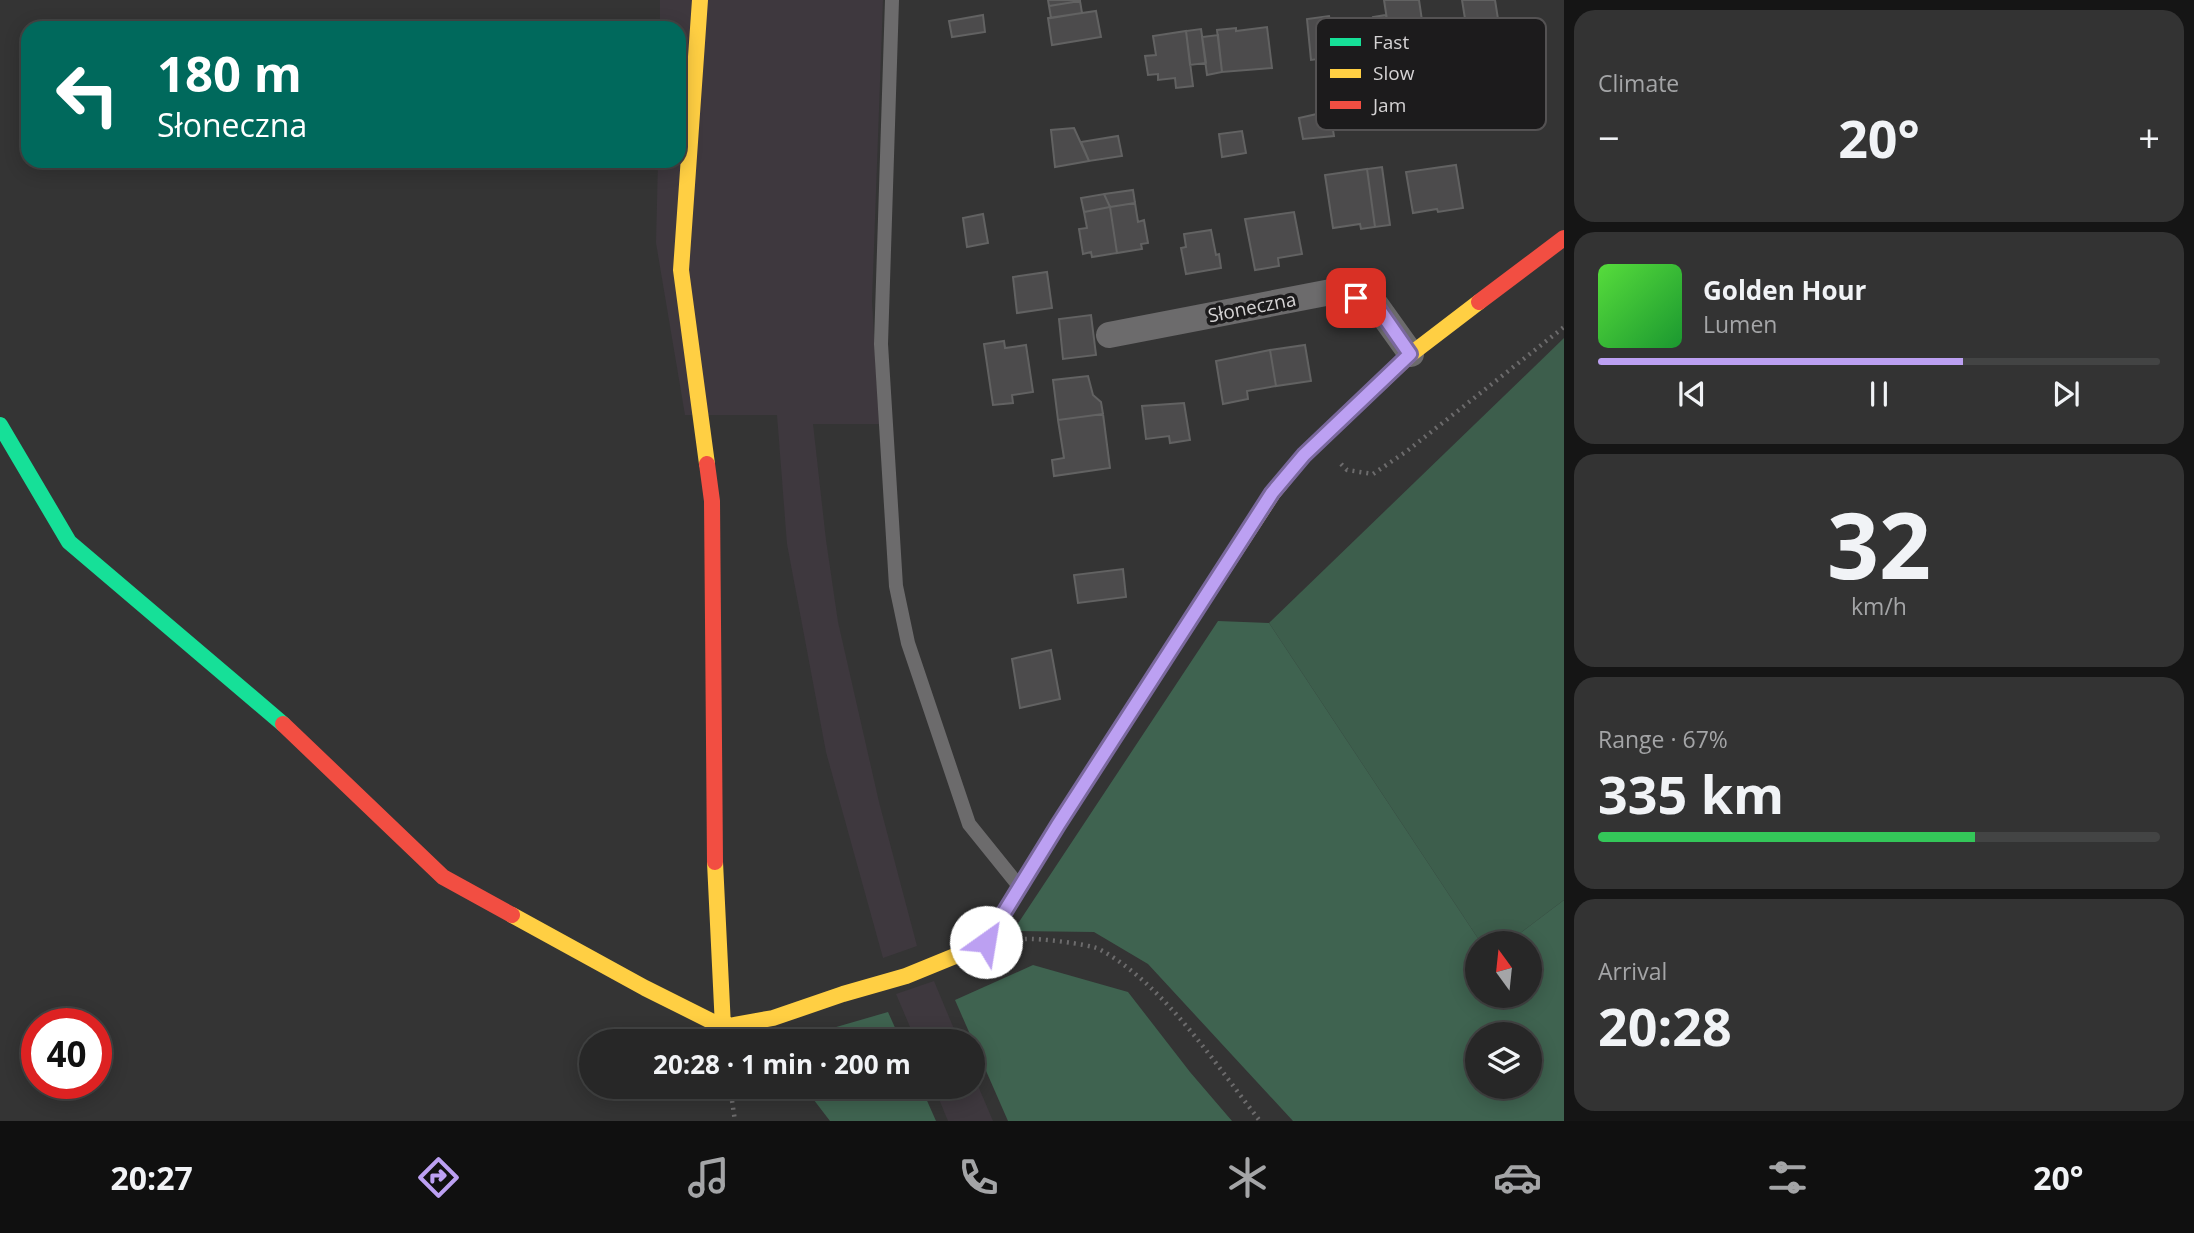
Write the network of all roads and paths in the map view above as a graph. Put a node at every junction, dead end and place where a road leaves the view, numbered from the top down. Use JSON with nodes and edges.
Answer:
{"nodes":[{"id":1,"x":700,"y":0,"type":"edge"},
{"id":2,"x":892,"y":0,"type":"edge"},
{"id":3,"x":1564,"y":238,"type":"edge"},
{"id":4,"x":1564,"y":327,"type":"edge"},
{"id":5,"x":1109,"y":335,"type":"dead end"},
{"id":6,"x":1410,"y":354,"type":"junction"},
{"id":7,"x":0,"y":425,"type":"edge"},
{"id":8,"x":1317,"y":442,"type":"junction"},
{"id":9,"x":1020,"y":887,"type":"junction"},
{"id":10,"x":986,"y":942,"type":"junction"},
{"id":11,"x":723,"y":1027,"type":"junction"},
{"id":12,"x":732,"y":1099,"type":"edge"},
{"id":13,"x":735,"y":1121,"type":"edge"},
{"id":14,"x":1261,"y":1121,"type":"edge"}],
"edges":[{"from":1,"to":11,"type":"street"},
{"from":2,"to":9,"type":"lane"},
{"from":3,"to":6,"type":"street"},
{"from":4,"to":8,"type":"path"},
{"from":5,"to":6,"type":"street","name":"Słoneczna"},
{"from":6,"to":8,"type":"street"},
{"from":7,"to":11,"type":"street"},
{"from":8,"to":9,"type":"street"},
{"from":9,"to":10,"type":"street"},
{"from":10,"to":11,"type":"street"},
{"from":10,"to":14,"type":"path"},
{"from":12,"to":13,"type":"path"}]}
